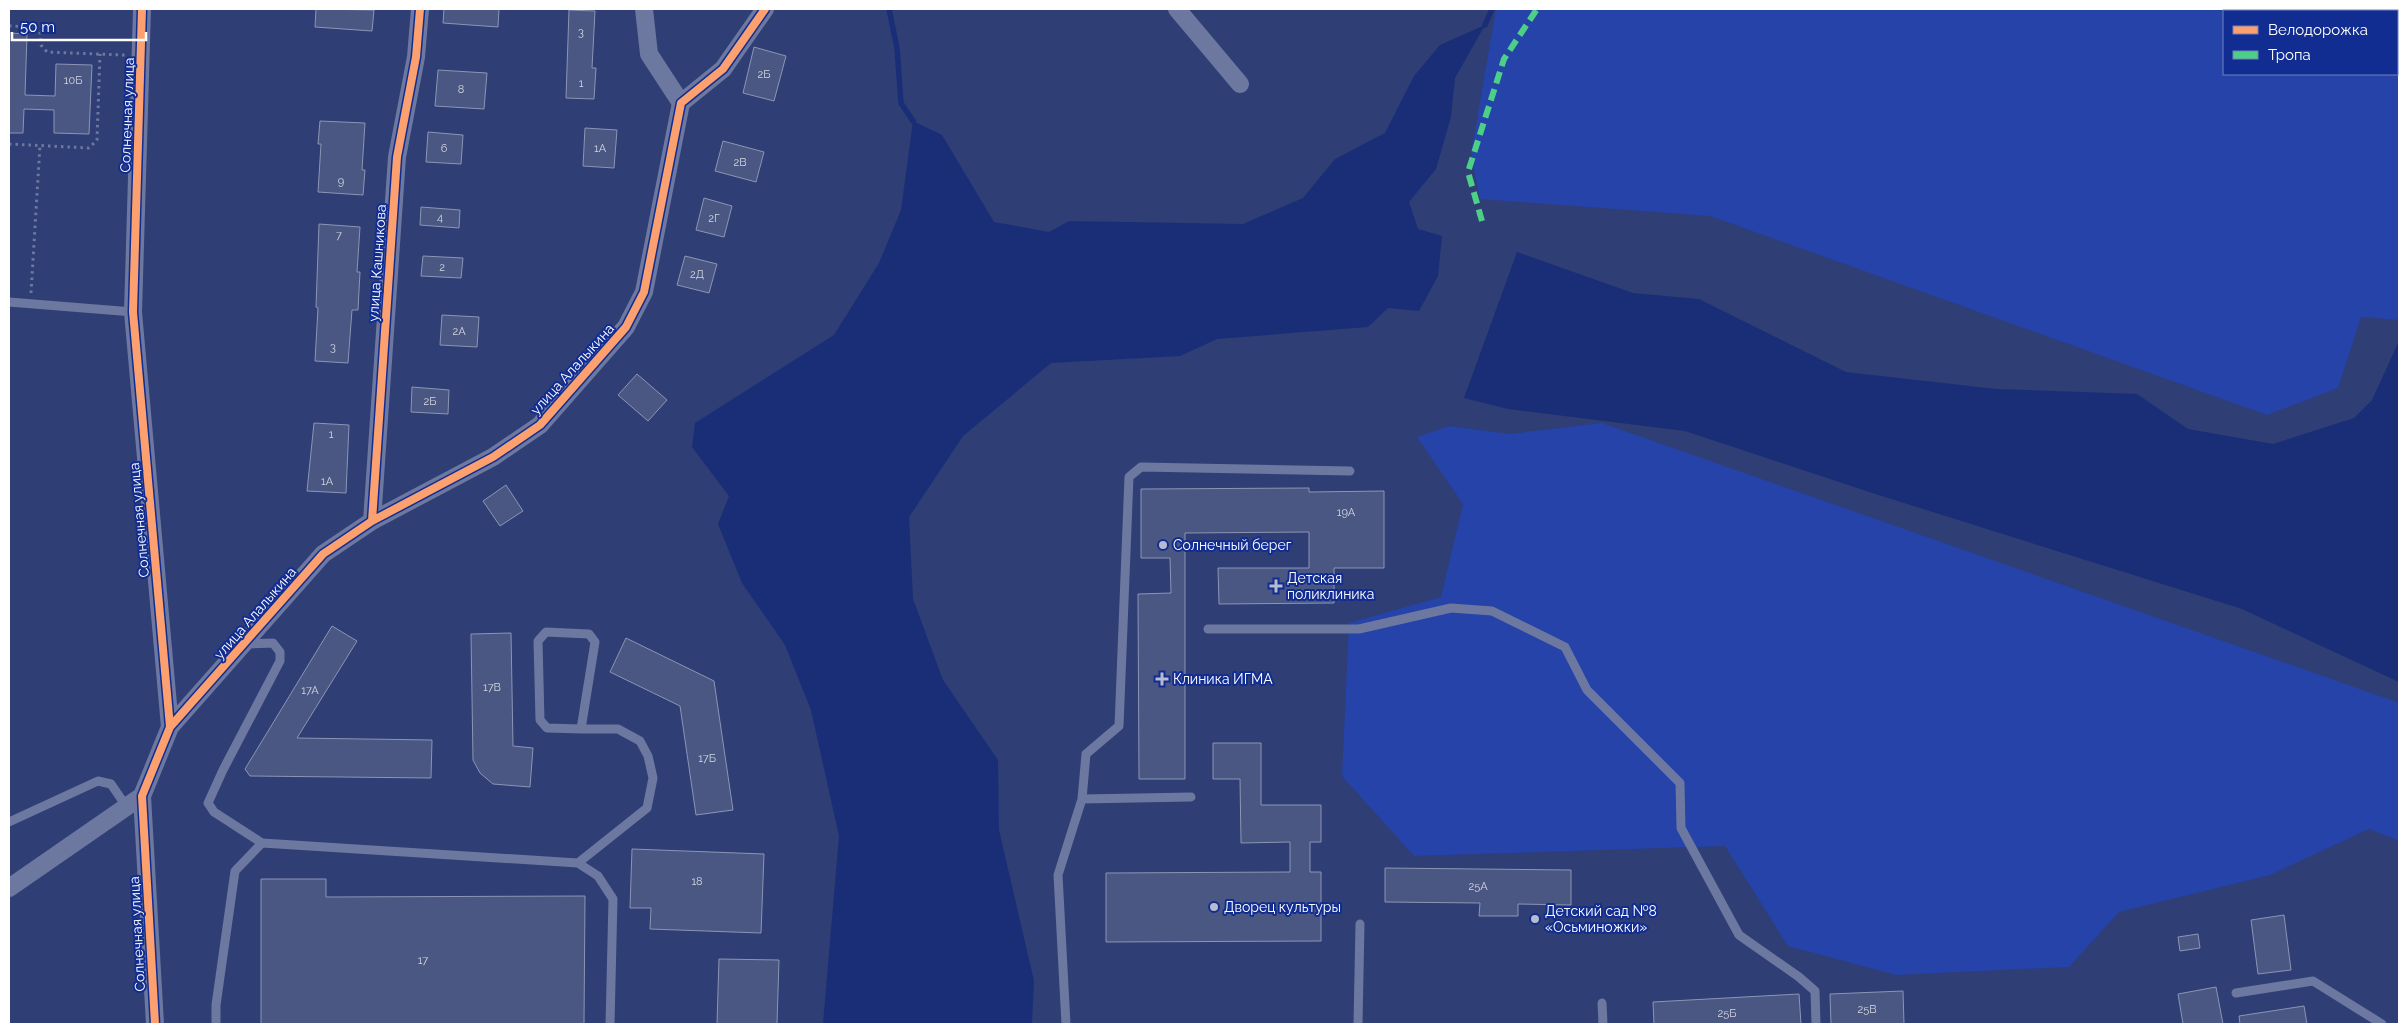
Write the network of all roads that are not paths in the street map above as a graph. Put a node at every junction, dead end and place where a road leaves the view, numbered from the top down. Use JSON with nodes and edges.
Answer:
{"nodes":[{"id":1,"x":142,"y":9,"type":"edge"},
{"id":2,"x":420,"y":9,"type":"edge"},
{"id":3,"x":644,"y":9,"type":"edge"},
{"id":4,"x":765,"y":9,"type":"edge"},
{"id":5,"x":1177,"y":9,"type":"edge"},
{"id":6,"x":1240,"y":84,"type":"dead end"},
{"id":7,"x":681,"y":103,"type":"junction"},
{"id":8,"x":9,"y":302,"type":"edge"},
{"id":9,"x":133,"y":312,"type":"junction"},
{"id":10,"x":1350,"y":471,"type":"dead end"},
{"id":11,"x":372,"y":520,"type":"junction"},
{"id":12,"x":1208,"y":629,"type":"dead end"},
{"id":13,"x":243,"y":645,"type":"junction"},
{"id":14,"x":170,"y":727,"type":"junction"},
{"id":15,"x":581,"y":729,"type":"junction"},
{"id":16,"x":142,"y":796,"type":"junction"},
{"id":17,"x":1191,"y":797,"type":"dead end"},
{"id":18,"x":1082,"y":799,"type":"junction"},
{"id":19,"x":126,"y":806,"type":"junction"},
{"id":20,"x":9,"y":822,"type":"edge"},
{"id":21,"x":262,"y":844,"type":"junction"},
{"id":22,"x":578,"y":863,"type":"junction"},
{"id":23,"x":9,"y":888,"type":"edge"},
{"id":24,"x":1360,"y":924,"type":"dead end"},
{"id":25,"x":2236,"y":992,"type":"dead end"},
{"id":26,"x":1602,"y":1003,"type":"dead end"},
{"id":27,"x":155,"y":1024,"type":"edge"},
{"id":28,"x":216,"y":1024,"type":"edge"},
{"id":29,"x":610,"y":1024,"type":"edge"},
{"id":30,"x":1066,"y":1024,"type":"edge"},
{"id":31,"x":1358,"y":1024,"type":"edge"},
{"id":32,"x":1603,"y":1024,"type":"edge"},
{"id":33,"x":1816,"y":1024,"type":"edge"},
{"id":34,"x":2382,"y":1024,"type":"edge"}],
"edges":[{"from":1,"to":9,"type":"street","name":"Солнечная улица"},
{"from":2,"to":11,"type":"street","name":"улица Кашникова"},
{"from":3,"to":7,"type":"street"},
{"from":4,"to":7,"type":"street"},
{"from":5,"to":6,"type":"street"},
{"from":7,"to":11,"type":"street","name":"улица Алалыкина"},
{"from":8,"to":9,"type":"lane"},
{"from":9,"to":14,"type":"street","name":"Солнечная улица"},
{"from":10,"to":18,"type":"lane"},
{"from":11,"to":13,"type":"street","name":"улица Алалыкина"},
{"from":12,"to":33,"type":"lane"},
{"from":13,"to":14,"type":"street","name":"улица Алалыкина"},
{"from":13,"to":21,"type":"lane"},
{"from":14,"to":16,"type":"street","name":"Солнечная улица"},
{"from":15,"to":15,"type":"lane"},
{"from":15,"to":22,"type":"lane"},
{"from":16,"to":19,"type":"street"},
{"from":16,"to":27,"type":"street","name":"Солнечная улица"},
{"from":17,"to":18,"type":"lane"},
{"from":18,"to":30,"type":"lane"},
{"from":19,"to":20,"type":"lane"},
{"from":19,"to":23,"type":"street"},
{"from":21,"to":22,"type":"lane"},
{"from":21,"to":28,"type":"lane"},
{"from":22,"to":29,"type":"lane"},
{"from":24,"to":31,"type":"lane"},
{"from":25,"to":34,"type":"lane"},
{"from":26,"to":32,"type":"lane"}]}
